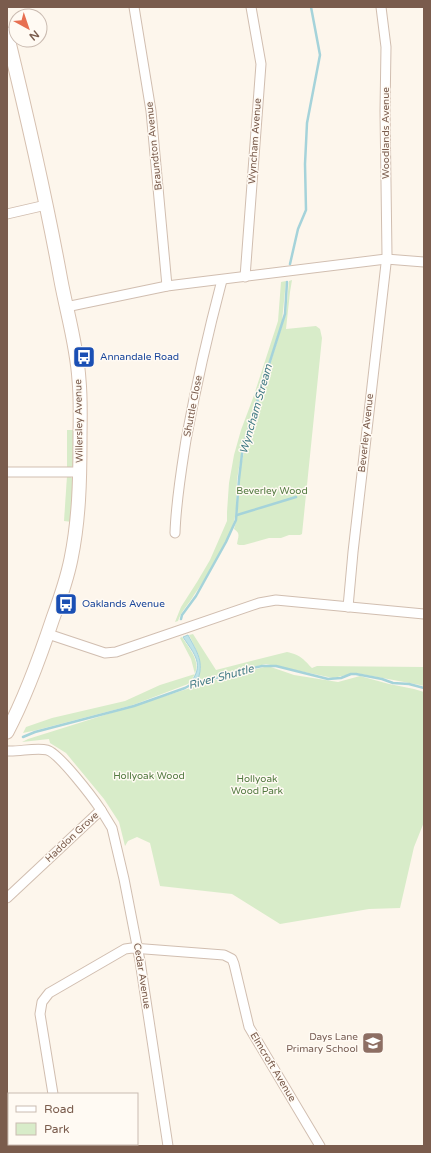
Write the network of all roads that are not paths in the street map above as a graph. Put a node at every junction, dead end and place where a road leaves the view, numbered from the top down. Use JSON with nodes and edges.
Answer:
{"nodes":[{"id":1,"x":134,"y":7,"type":"edge"},
{"id":2,"x":251,"y":7,"type":"edge"},
{"id":3,"x":381,"y":7,"type":"edge"},
{"id":4,"x":7,"y":34,"type":"edge"},
{"id":5,"x":46,"y":205,"type":"junction"},
{"id":6,"x":7,"y":214,"type":"edge"},
{"id":7,"x":386,"y":259,"type":"junction"},
{"id":8,"x":424,"y":262,"type":"edge"},
{"id":9,"x":245,"y":277,"type":"junction"},
{"id":10,"x":222,"y":280,"type":"junction"},
{"id":11,"x":167,"y":286,"type":"junction"},
{"id":12,"x":66,"y":307,"type":"junction"},
{"id":13,"x":7,"y":472,"type":"edge"},
{"id":14,"x":80,"y":472,"type":"junction"},
{"id":15,"x":175,"y":533,"type":"dead end"},
{"id":16,"x":348,"y":607,"type":"junction"},
{"id":17,"x":424,"y":614,"type":"edge"},
{"id":18,"x":48,"y":634,"type":"junction"},
{"id":19,"x":8,"y":730,"type":"edge"},
{"id":20,"x":7,"y":751,"type":"edge"},
{"id":21,"x":101,"y":810,"type":"junction"},
{"id":22,"x":7,"y":898,"type":"edge"},
{"id":23,"x":138,"y":949,"type":"junction"},
{"id":24,"x":53,"y":1093,"type":"edge"},
{"id":25,"x":168,"y":1146,"type":"edge"},
{"id":26,"x":320,"y":1146,"type":"edge"}],
"edges":[{"from":1,"to":11,"type":"street","name":"Braundton Avenue"},
{"from":2,"to":9,"type":"street","name":"Wyncham Avenue"},
{"from":3,"to":7,"type":"street","name":"Woodlands Avenue"},
{"from":4,"to":5,"type":"street","name":"Willersley Avenue"},
{"from":5,"to":6,"type":"street"},
{"from":5,"to":12,"type":"street","name":"Willersley Avenue"},
{"from":7,"to":8,"type":"street"},
{"from":7,"to":9,"type":"street"},
{"from":7,"to":16,"type":"street","name":"Beverley Avenue"},
{"from":9,"to":10,"type":"street"},
{"from":10,"to":11,"type":"street"},
{"from":10,"to":15,"type":"street","name":"Shuttle Close"},
{"from":11,"to":12,"type":"street"},
{"from":12,"to":14,"type":"street","name":"Willersley Avenue"},
{"from":13,"to":14,"type":"street"},
{"from":14,"to":18,"type":"street","name":"Willersley Avenue"},
{"from":16,"to":17,"type":"street"},
{"from":16,"to":18,"type":"street"},
{"from":18,"to":19,"type":"street","name":"Willersley Avenue"},
{"from":20,"to":21,"type":"street","name":"Haddon Grove"},
{"from":21,"to":22,"type":"street","name":"Haddon Grove"},
{"from":21,"to":23,"type":"street","name":"Cedar Avenue"},
{"from":23,"to":24,"type":"street"},
{"from":23,"to":25,"type":"street","name":"Cedar Avenue"},
{"from":23,"to":26,"type":"street","name":"Elmcroft Avenue"}]}
